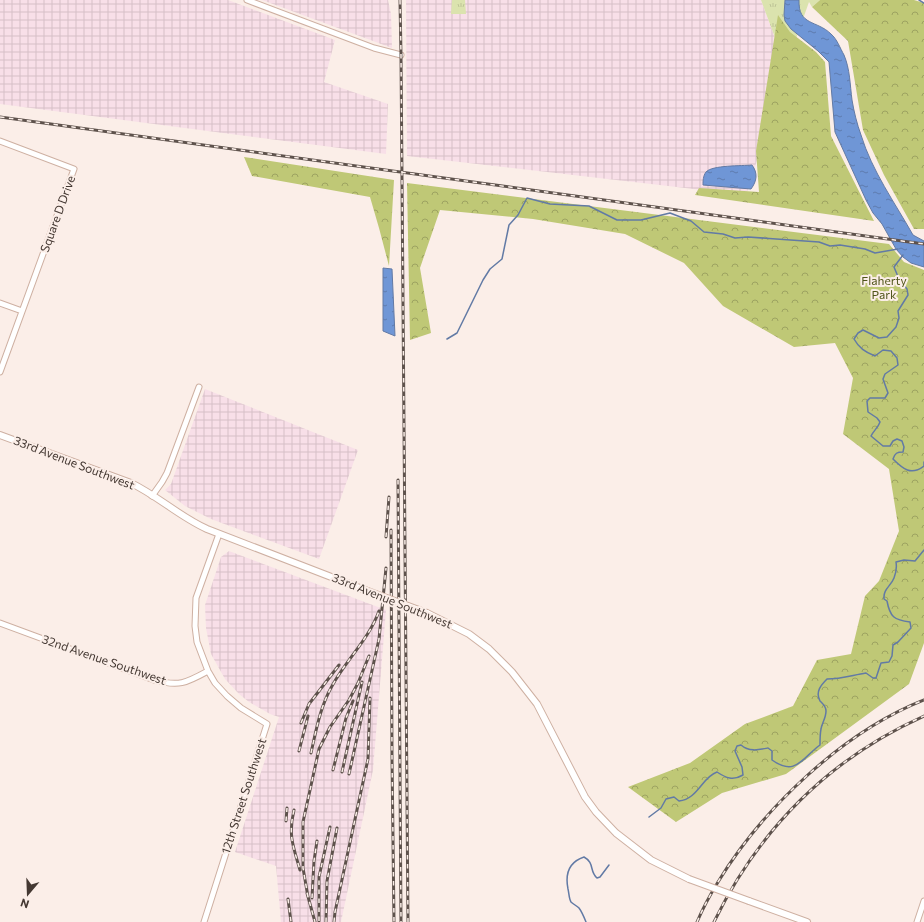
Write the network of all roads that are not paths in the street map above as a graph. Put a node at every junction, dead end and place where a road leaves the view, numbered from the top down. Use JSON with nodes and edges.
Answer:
{"nodes":[{"id":1,"x":247,"y":0,"type":"edge"},
{"id":2,"x":401,"y":55,"type":"dead end"},
{"id":3,"x":0,"y":141,"type":"edge"},
{"id":4,"x":0,"y":303,"type":"edge"},
{"id":5,"x":22,"y":311,"type":"junction"},
{"id":6,"x":0,"y":372,"type":"edge"},
{"id":7,"x":199,"y":387,"type":"dead end"},
{"id":8,"x":0,"y":435,"type":"edge"},
{"id":9,"x":152,"y":496,"type":"junction"},
{"id":10,"x":219,"y":534,"type":"junction"},
{"id":11,"x":0,"y":623,"type":"edge"},
{"id":12,"x":208,"y":671,"type":"junction"},
{"id":13,"x":924,"y":901,"type":"edge"},
{"id":14,"x":204,"y":922,"type":"edge"},
{"id":15,"x":807,"y":922,"type":"edge"},
{"id":16,"x":917,"y":922,"type":"edge"}],
"edges":[{"from":1,"to":2,"type":"street"},
{"from":3,"to":5,"type":"street","name":"Square D Drive"},
{"from":4,"to":5,"type":"street"},
{"from":5,"to":6,"type":"street","name":"Square D Drive"},
{"from":7,"to":9,"type":"street"},
{"from":8,"to":9,"type":"street","name":"33rd Avenue Southwest"},
{"from":9,"to":10,"type":"street","name":"33rd Avenue Southwest"},
{"from":10,"to":12,"type":"street","name":"12th Street Southwest"},
{"from":10,"to":15,"type":"street","name":"33rd Avenue Southwest","bridge":true},
{"from":11,"to":12,"type":"street","name":"32nd Avenue Southwest"},
{"from":12,"to":14,"type":"street","name":"12th Street Southwest"},
{"from":13,"to":16,"type":"street"}]}
